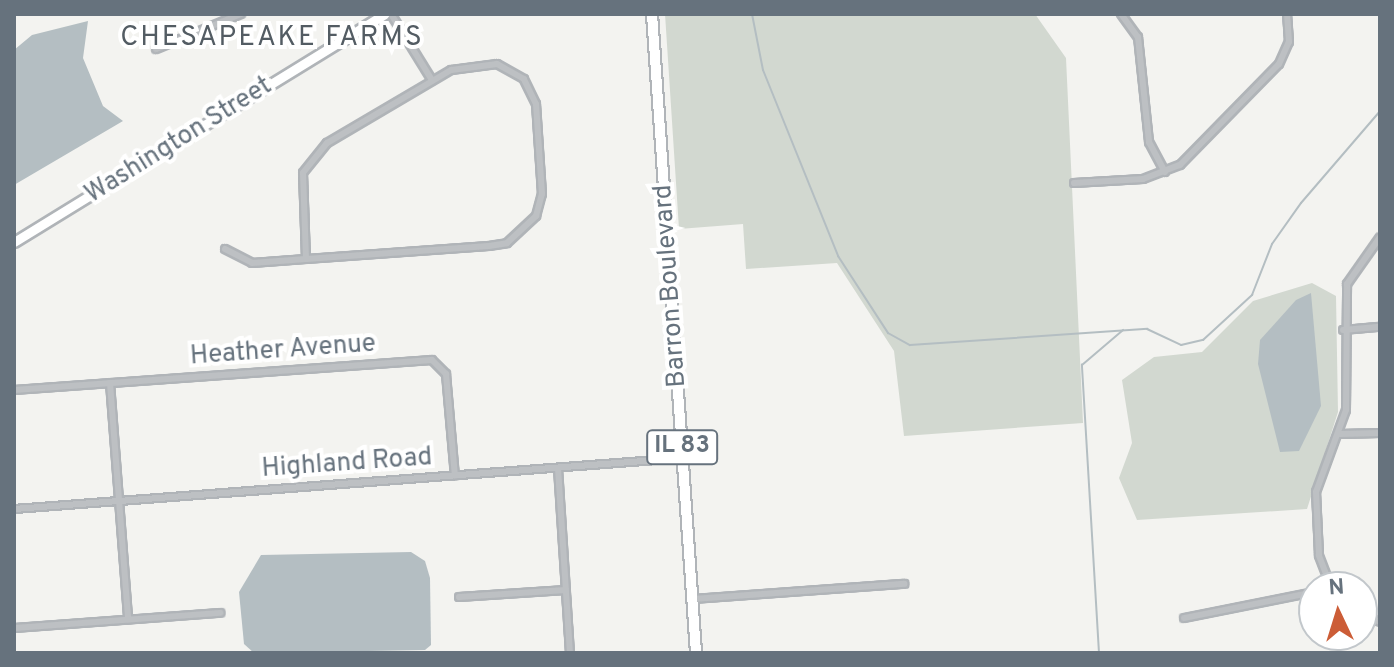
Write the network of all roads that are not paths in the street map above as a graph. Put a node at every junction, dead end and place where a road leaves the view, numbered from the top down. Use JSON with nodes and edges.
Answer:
{"nodes":[{"id":1,"x":241,"y":14,"type":"edge"},
{"id":2,"x":385,"y":14,"type":"edge"},
{"id":3,"x":391,"y":14,"type":"edge"},
{"id":4,"x":652,"y":14,"type":"edge"},
{"id":5,"x":1121,"y":14,"type":"edge"},
{"id":6,"x":1287,"y":14,"type":"edge"},
{"id":7,"x":156,"y":49,"type":"dead end"},
{"id":8,"x":523,"y":64,"type":"dead end"},
{"id":9,"x":515,"y":71,"type":"junction"},
{"id":10,"x":432,"y":80,"type":"junction"},
{"id":11,"x":1165,"y":172,"type":"junction"},
{"id":12,"x":1074,"y":183,"type":"dead end"},
{"id":13,"x":1380,"y":237,"type":"edge"},
{"id":14,"x":14,"y":242,"type":"edge"},
{"id":15,"x":225,"y":249,"type":"dead end"},
{"id":16,"x":306,"y":259,"type":"junction"},
{"id":17,"x":1380,"y":327,"type":"edge"},
{"id":18,"x":1343,"y":330,"type":"junction"},
{"id":19,"x":110,"y":383,"type":"junction"},
{"id":20,"x":14,"y":390,"type":"edge"},
{"id":21,"x":1380,"y":433,"type":"edge"},
{"id":22,"x":1340,"y":434,"type":"junction"},
{"id":23,"x":683,"y":458,"type":"junction"},
{"id":24,"x":558,"y":468,"type":"junction"},
{"id":25,"x":455,"y":476,"type":"junction"},
{"id":26,"x":118,"y":502,"type":"junction"},
{"id":27,"x":14,"y":509,"type":"edge"},
{"id":28,"x":1324,"y":571,"type":"edge"},
{"id":29,"x":904,"y":584,"type":"dead end"},
{"id":30,"x":566,"y":590,"type":"junction"},
{"id":31,"x":1298,"y":595,"type":"edge"},
{"id":32,"x":459,"y":597,"type":"dead end"},
{"id":33,"x":693,"y":599,"type":"junction"},
{"id":34,"x":220,"y":613,"type":"dead end"},
{"id":35,"x":1184,"y":618,"type":"dead end"},
{"id":36,"x":128,"y":619,"type":"junction"},
{"id":37,"x":14,"y":628,"type":"edge"},
{"id":38,"x":570,"y":653,"type":"edge"},
{"id":39,"x":696,"y":653,"type":"edge"}],
"edges":[{"from":1,"to":7,"type":"street"},
{"from":2,"to":14,"type":"main road","name":"Washington Street"},
{"from":3,"to":10,"type":"street"},
{"from":4,"to":23,"type":"main road","name":"Barron Boulevard","number":"IL 83"},
{"from":5,"to":11,"type":"street"},
{"from":6,"to":11,"type":"street"},
{"from":8,"to":9,"type":"street"},
{"from":9,"to":10,"type":"street"},
{"from":9,"to":16,"type":"street"},
{"from":10,"to":16,"type":"street"},
{"from":11,"to":12,"type":"street"},
{"from":13,"to":18,"type":"street"},
{"from":15,"to":16,"type":"street"},
{"from":17,"to":18,"type":"street"},
{"from":18,"to":22,"type":"street"},
{"from":19,"to":20,"type":"street","name":"Heather Avenue"},
{"from":19,"to":25,"type":"street","name":"Heather Avenue"},
{"from":19,"to":26,"type":"street"},
{"from":21,"to":22,"type":"street"},
{"from":22,"to":28,"type":"street"},
{"from":23,"to":24,"type":"street","name":"Highland Road"},
{"from":23,"to":33,"type":"main road","name":"Barron Boulevard","number":"IL 83"},
{"from":24,"to":25,"type":"street","name":"Highland Road"},
{"from":24,"to":30,"type":"street"},
{"from":25,"to":26,"type":"street","name":"Highland Road"},
{"from":26,"to":27,"type":"street","name":"Highland Road"},
{"from":26,"to":36,"type":"street"},
{"from":29,"to":33,"type":"street"},
{"from":30,"to":32,"type":"street"},
{"from":30,"to":38,"type":"street"},
{"from":31,"to":35,"type":"street"},
{"from":33,"to":39,"type":"main road","name":"Barron Boulevard","number":"IL 83"},
{"from":34,"to":36,"type":"street"},
{"from":36,"to":37,"type":"street"}]}
